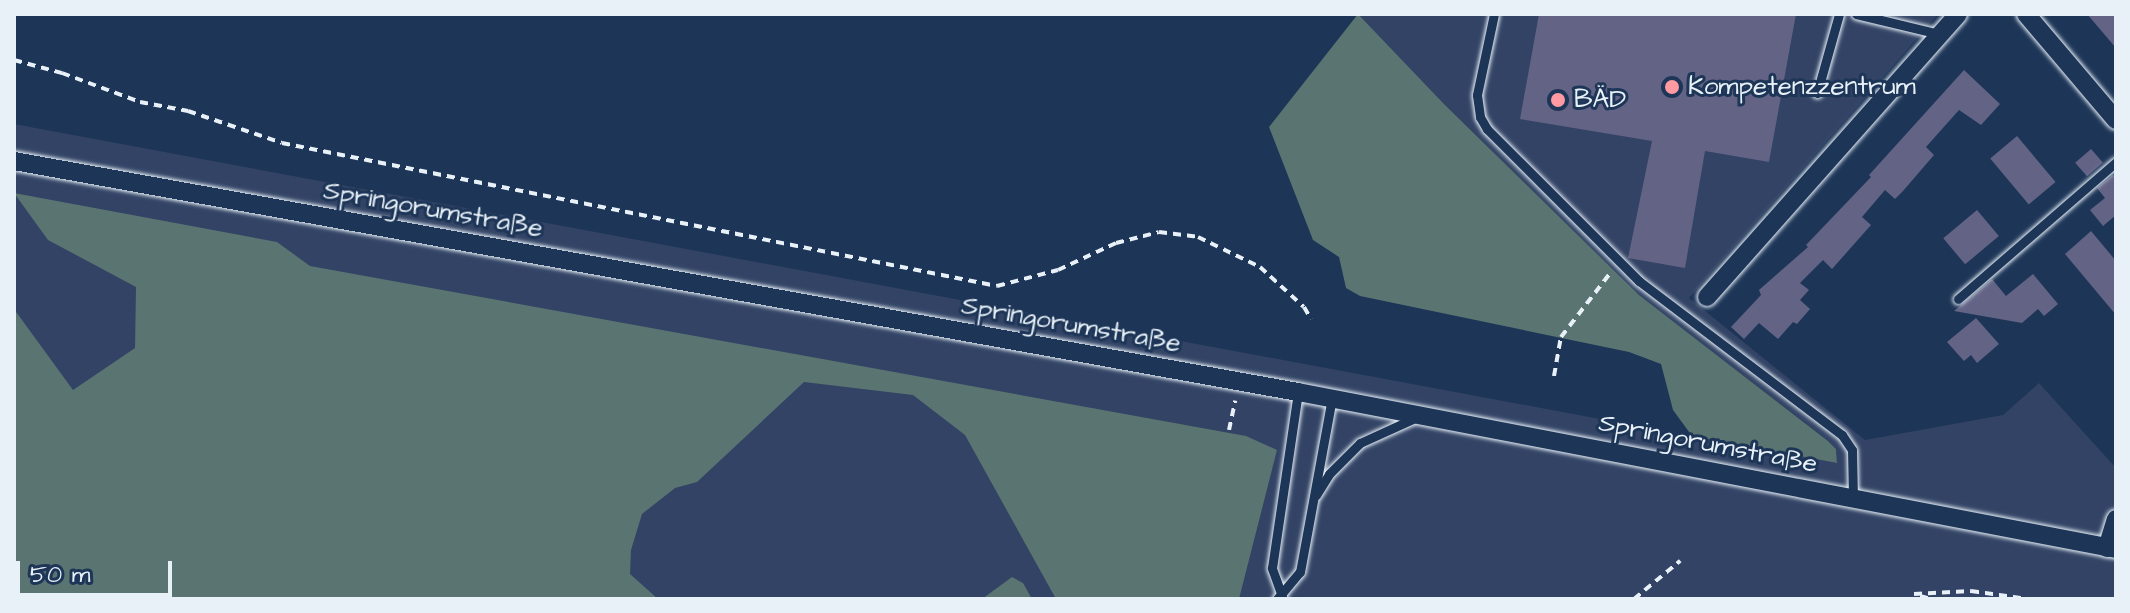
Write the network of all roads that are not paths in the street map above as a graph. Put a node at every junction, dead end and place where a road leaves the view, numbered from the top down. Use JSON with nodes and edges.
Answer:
{"nodes":[{"id":1,"x":1494,"y":14,"type":"edge"},
{"id":2,"x":1839,"y":14,"type":"edge"},
{"id":3,"x":1856,"y":14,"type":"edge"},
{"id":4,"x":1958,"y":14,"type":"edge"},
{"id":5,"x":2026,"y":14,"type":"edge"},
{"id":6,"x":1939,"y":34,"type":"junction"},
{"id":7,"x":1817,"y":93,"type":"dead end"},
{"id":8,"x":2116,"y":120,"type":"edge"},
{"id":9,"x":14,"y":161,"type":"edge"},
{"id":10,"x":2116,"y":162,"type":"edge"},
{"id":11,"x":1707,"y":297,"type":"dead end"},
{"id":12,"x":1958,"y":299,"type":"dead end"},
{"id":13,"x":1298,"y":392,"type":"junction"},
{"id":14,"x":1332,"y":398,"type":"junction"},
{"id":15,"x":1420,"y":415,"type":"junction"},
{"id":16,"x":1853,"y":498,"type":"junction"},
{"id":17,"x":1313,"y":502,"type":"junction"},
{"id":18,"x":2116,"y":519,"type":"edge"},
{"id":19,"x":2112,"y":548,"type":"edge"},
{"id":20,"x":1280,"y":598,"type":"edge"}],
"edges":[{"from":1,"to":16,"type":"lane"},
{"from":2,"to":7,"type":"lane"},
{"from":3,"to":6,"type":"lane"},
{"from":4,"to":6,"type":"street"},
{"from":5,"to":8,"type":"street"},
{"from":6,"to":11,"type":"street"},
{"from":9,"to":13,"type":"street","name":"Springorumstraße"},
{"from":10,"to":12,"type":"lane"},
{"from":13,"to":14,"type":"street","name":"Springorumstraße"},
{"from":13,"to":20,"type":"lane"},
{"from":14,"to":15,"type":"street","name":"Springorumstraße"},
{"from":14,"to":17,"type":"lane"},
{"from":15,"to":16,"type":"street","name":"Springorumstraße"},
{"from":15,"to":17,"type":"lane"},
{"from":16,"to":19,"type":"street","name":"Springorumstraße"},
{"from":17,"to":20,"type":"lane"},
{"from":18,"to":19,"type":"street"}]}
